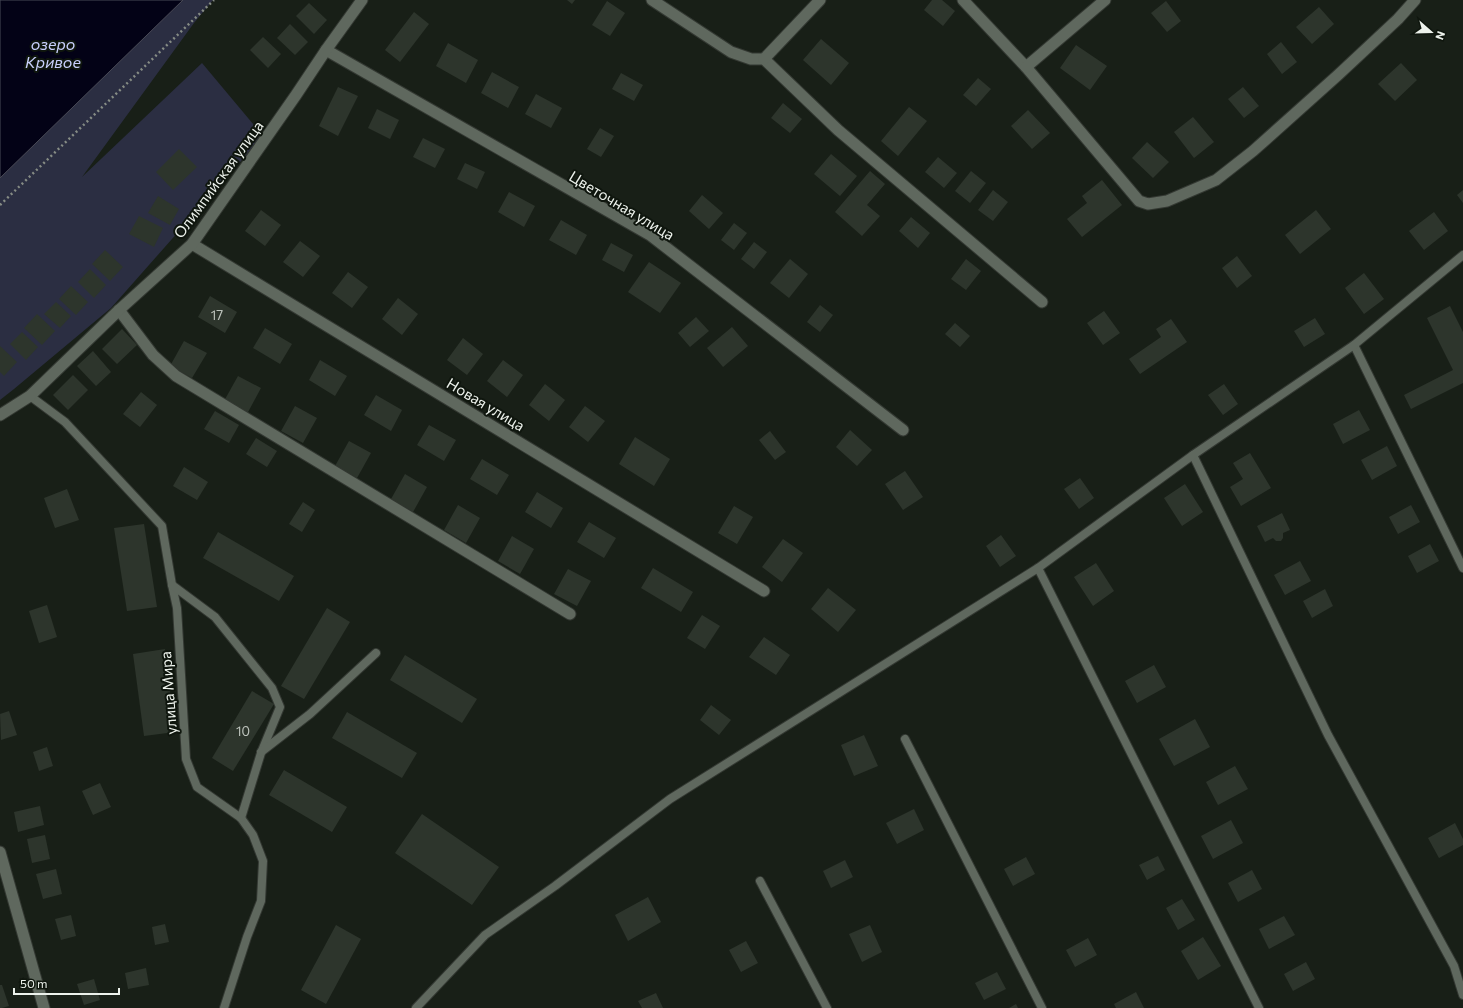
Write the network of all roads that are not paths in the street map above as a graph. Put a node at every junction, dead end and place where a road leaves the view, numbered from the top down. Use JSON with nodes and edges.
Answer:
{"nodes":[{"id":1,"x":362,"y":0,"type":"edge"},
{"id":2,"x":652,"y":0,"type":"edge"},
{"id":3,"x":820,"y":0,"type":"edge"},
{"id":4,"x":963,"y":0,"type":"edge"},
{"id":5,"x":1105,"y":0,"type":"edge"},
{"id":6,"x":1416,"y":0,"type":"edge"},
{"id":7,"x":326,"y":50,"type":"junction"},
{"id":8,"x":764,"y":59,"type":"junction"},
{"id":9,"x":1026,"y":67,"type":"junction"},
{"id":10,"x":192,"y":244,"type":"junction"},
{"id":11,"x":1463,"y":255,"type":"edge"},
{"id":12,"x":1042,"y":302,"type":"dead end"},
{"id":13,"x":119,"y":310,"type":"junction"},
{"id":14,"x":1354,"y":345,"type":"junction"},
{"id":15,"x":30,"y":396,"type":"junction"},
{"id":16,"x":0,"y":415,"type":"edge"},
{"id":17,"x":903,"y":430,"type":"dead end"},
{"id":18,"x":1193,"y":455,"type":"junction"},
{"id":19,"x":1038,"y":568,"type":"junction"},
{"id":20,"x":1463,"y":568,"type":"edge"},
{"id":21,"x":172,"y":585,"type":"junction"},
{"id":22,"x":764,"y":591,"type":"dead end"},
{"id":23,"x":570,"y":614,"type":"dead end"},
{"id":24,"x":376,"y":653,"type":"dead end"},
{"id":25,"x":905,"y":739,"type":"dead end"},
{"id":26,"x":261,"y":753,"type":"junction"},
{"id":27,"x":241,"y":818,"type":"junction"},
{"id":28,"x":0,"y":852,"type":"edge"},
{"id":29,"x":760,"y":881,"type":"dead end"},
{"id":30,"x":1463,"y":995,"type":"edge"},
{"id":31,"x":44,"y":1008,"type":"edge"},
{"id":32,"x":224,"y":1008,"type":"edge"},
{"id":33,"x":416,"y":1008,"type":"edge"},
{"id":34,"x":827,"y":1008,"type":"edge"},
{"id":35,"x":1042,"y":1008,"type":"edge"},
{"id":36,"x":1259,"y":1008,"type":"edge"}],
"edges":[{"from":1,"to":7,"type":"street","name":"Олимпийская улица"},
{"from":2,"to":8,"type":"street"},
{"from":3,"to":8,"type":"street"},
{"from":4,"to":9,"type":"street"},
{"from":5,"to":9,"type":"street"},
{"from":6,"to":9,"type":"street"},
{"from":7,"to":10,"type":"street","name":"Олимпийская улица"},
{"from":7,"to":17,"type":"street","name":"Цветочная улица"},
{"from":8,"to":12,"type":"street"},
{"from":10,"to":13,"type":"street","name":"Олимпийская улица"},
{"from":10,"to":22,"type":"street","name":"Новая улица"},
{"from":11,"to":14,"type":"lane"},
{"from":13,"to":15,"type":"street","name":"Олимпийская улица"},
{"from":13,"to":23,"type":"street"},
{"from":14,"to":18,"type":"lane"},
{"from":14,"to":20,"type":"lane"},
{"from":15,"to":16,"type":"street","name":"Олимпийская улица"},
{"from":15,"to":21,"type":"lane","name":"улица Мира"},
{"from":18,"to":19,"type":"lane"},
{"from":18,"to":30,"type":"lane"},
{"from":19,"to":33,"type":"lane"},
{"from":19,"to":36,"type":"lane"},
{"from":21,"to":26,"type":"lane"},
{"from":21,"to":27,"type":"lane","name":"улица Мира"},
{"from":24,"to":26,"type":"lane"},
{"from":25,"to":35,"type":"lane"},
{"from":26,"to":27,"type":"lane"},
{"from":27,"to":32,"type":"lane","name":"улица Мира"},
{"from":28,"to":31,"type":"street"},
{"from":29,"to":34,"type":"lane"}]}
